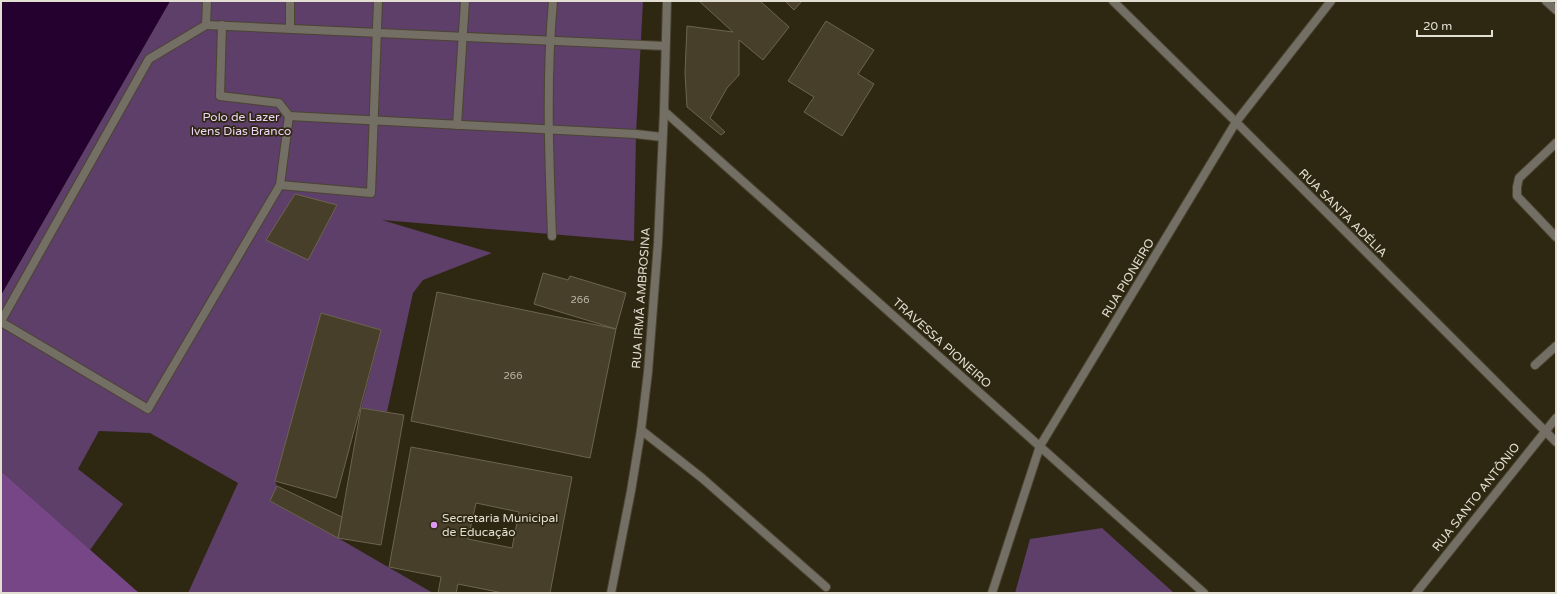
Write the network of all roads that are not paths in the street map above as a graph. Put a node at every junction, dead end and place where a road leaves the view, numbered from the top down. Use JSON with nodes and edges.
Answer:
{"nodes":[{"id":1,"x":207,"y":1,"type":"edge"},
{"id":2,"x":290,"y":1,"type":"edge"},
{"id":3,"x":378,"y":1,"type":"edge"},
{"id":4,"x":465,"y":1,"type":"edge"},
{"id":5,"x":553,"y":1,"type":"edge"},
{"id":6,"x":667,"y":1,"type":"edge"},
{"id":7,"x":1112,"y":1,"type":"edge"},
{"id":8,"x":1331,"y":1,"type":"edge"},
{"id":9,"x":1546,"y":1,"type":"edge"},
{"id":10,"x":1556,"y":10,"type":"edge"},
{"id":11,"x":206,"y":24,"type":"junction"},
{"id":12,"x":222,"y":25,"type":"junction"},
{"id":13,"x":290,"y":28,"type":"junction"},
{"id":14,"x":377,"y":32,"type":"junction"},
{"id":15,"x":463,"y":36,"type":"junction"},
{"id":16,"x":550,"y":40,"type":"junction"},
{"id":17,"x":665,"y":46,"type":"junction"},
{"id":18,"x":664,"y":111,"type":"junction"},
{"id":19,"x":289,"y":116,"type":"junction"},
{"id":20,"x":374,"y":120,"type":"junction"},
{"id":21,"x":1236,"y":122,"type":"junction"},
{"id":22,"x":457,"y":125,"type":"junction"},
{"id":23,"x":549,"y":129,"type":"junction"},
{"id":24,"x":662,"y":137,"type":"junction"},
{"id":25,"x":1556,"y":143,"type":"edge"},
{"id":26,"x":280,"y":186,"type":"junction"},
{"id":27,"x":552,"y":236,"type":"dead end"},
{"id":28,"x":1556,"y":237,"type":"edge"},
{"id":29,"x":1,"y":321,"type":"edge"},
{"id":30,"x":1556,"y":346,"type":"edge"},
{"id":31,"x":1535,"y":365,"type":"dead end"},
{"id":32,"x":1556,"y":418,"type":"edge"},
{"id":33,"x":642,"y":430,"type":"junction"},
{"id":34,"x":1544,"y":431,"type":"junction"},
{"id":35,"x":1556,"y":442,"type":"edge"},
{"id":36,"x":1040,"y":446,"type":"junction"},
{"id":37,"x":826,"y":587,"type":"dead end"},
{"id":38,"x":610,"y":593,"type":"edge"},
{"id":39,"x":992,"y":593,"type":"edge"},
{"id":40,"x":1204,"y":593,"type":"edge"},
{"id":41,"x":1416,"y":593,"type":"edge"}],
"edges":[{"from":1,"to":11,"type":"street"},
{"from":2,"to":13,"type":"street"},
{"from":3,"to":14,"type":"street"},
{"from":4,"to":15,"type":"street"},
{"from":5,"to":16,"type":"street"},
{"from":6,"to":17,"type":"street","name":"RUA IRMÃ AMBROSINA"},
{"from":7,"to":21,"type":"street","name":"RUA SANTA ADÉLIA"},
{"from":8,"to":21,"type":"street","name":"RUA PIONEIRO"},
{"from":9,"to":10,"type":"street"},
{"from":11,"to":12,"type":"street"},
{"from":11,"to":29,"type":"street"},
{"from":12,"to":13,"type":"street"},
{"from":12,"to":19,"type":"street"},
{"from":13,"to":14,"type":"street"},
{"from":14,"to":15,"type":"street"},
{"from":14,"to":20,"type":"street"},
{"from":15,"to":16,"type":"street"},
{"from":15,"to":22,"type":"street"},
{"from":16,"to":17,"type":"street"},
{"from":16,"to":23,"type":"street"},
{"from":17,"to":18,"type":"street","name":"RUA IRMÃ AMBROSINA"},
{"from":18,"to":24,"type":"street","name":"RUA IRMÃ AMBROSINA"},
{"from":18,"to":36,"type":"street","name":"TRAVESSA PIONEIRO"},
{"from":19,"to":20,"type":"street"},
{"from":19,"to":26,"type":"street"},
{"from":20,"to":22,"type":"street"},
{"from":20,"to":26,"type":"street"},
{"from":21,"to":34,"type":"street","name":"RUA SANTA ADÉLIA"},
{"from":21,"to":36,"type":"street","name":"RUA PIONEIRO"},
{"from":22,"to":23,"type":"street"},
{"from":23,"to":24,"type":"street"},
{"from":23,"to":27,"type":"street"},
{"from":24,"to":33,"type":"street","name":"RUA IRMÃ AMBROSINA"},
{"from":25,"to":28,"type":"street"},
{"from":26,"to":29,"type":"street"},
{"from":30,"to":31,"type":"street"},
{"from":32,"to":34,"type":"street","name":"RUA SANTO ANTÔNIO"},
{"from":33,"to":37,"type":"street"},
{"from":33,"to":38,"type":"street","name":"RUA IRMÃ AMBROSINA"},
{"from":34,"to":35,"type":"street","name":"RUA SANTA ADÉLIA"},
{"from":34,"to":41,"type":"street","name":"RUA SANTO ANTÔNIO"},
{"from":36,"to":39,"type":"street","name":"RUA PIONEIRO"},
{"from":36,"to":40,"type":"street","name":"TRAVESSA PIONEIRO"}]}
